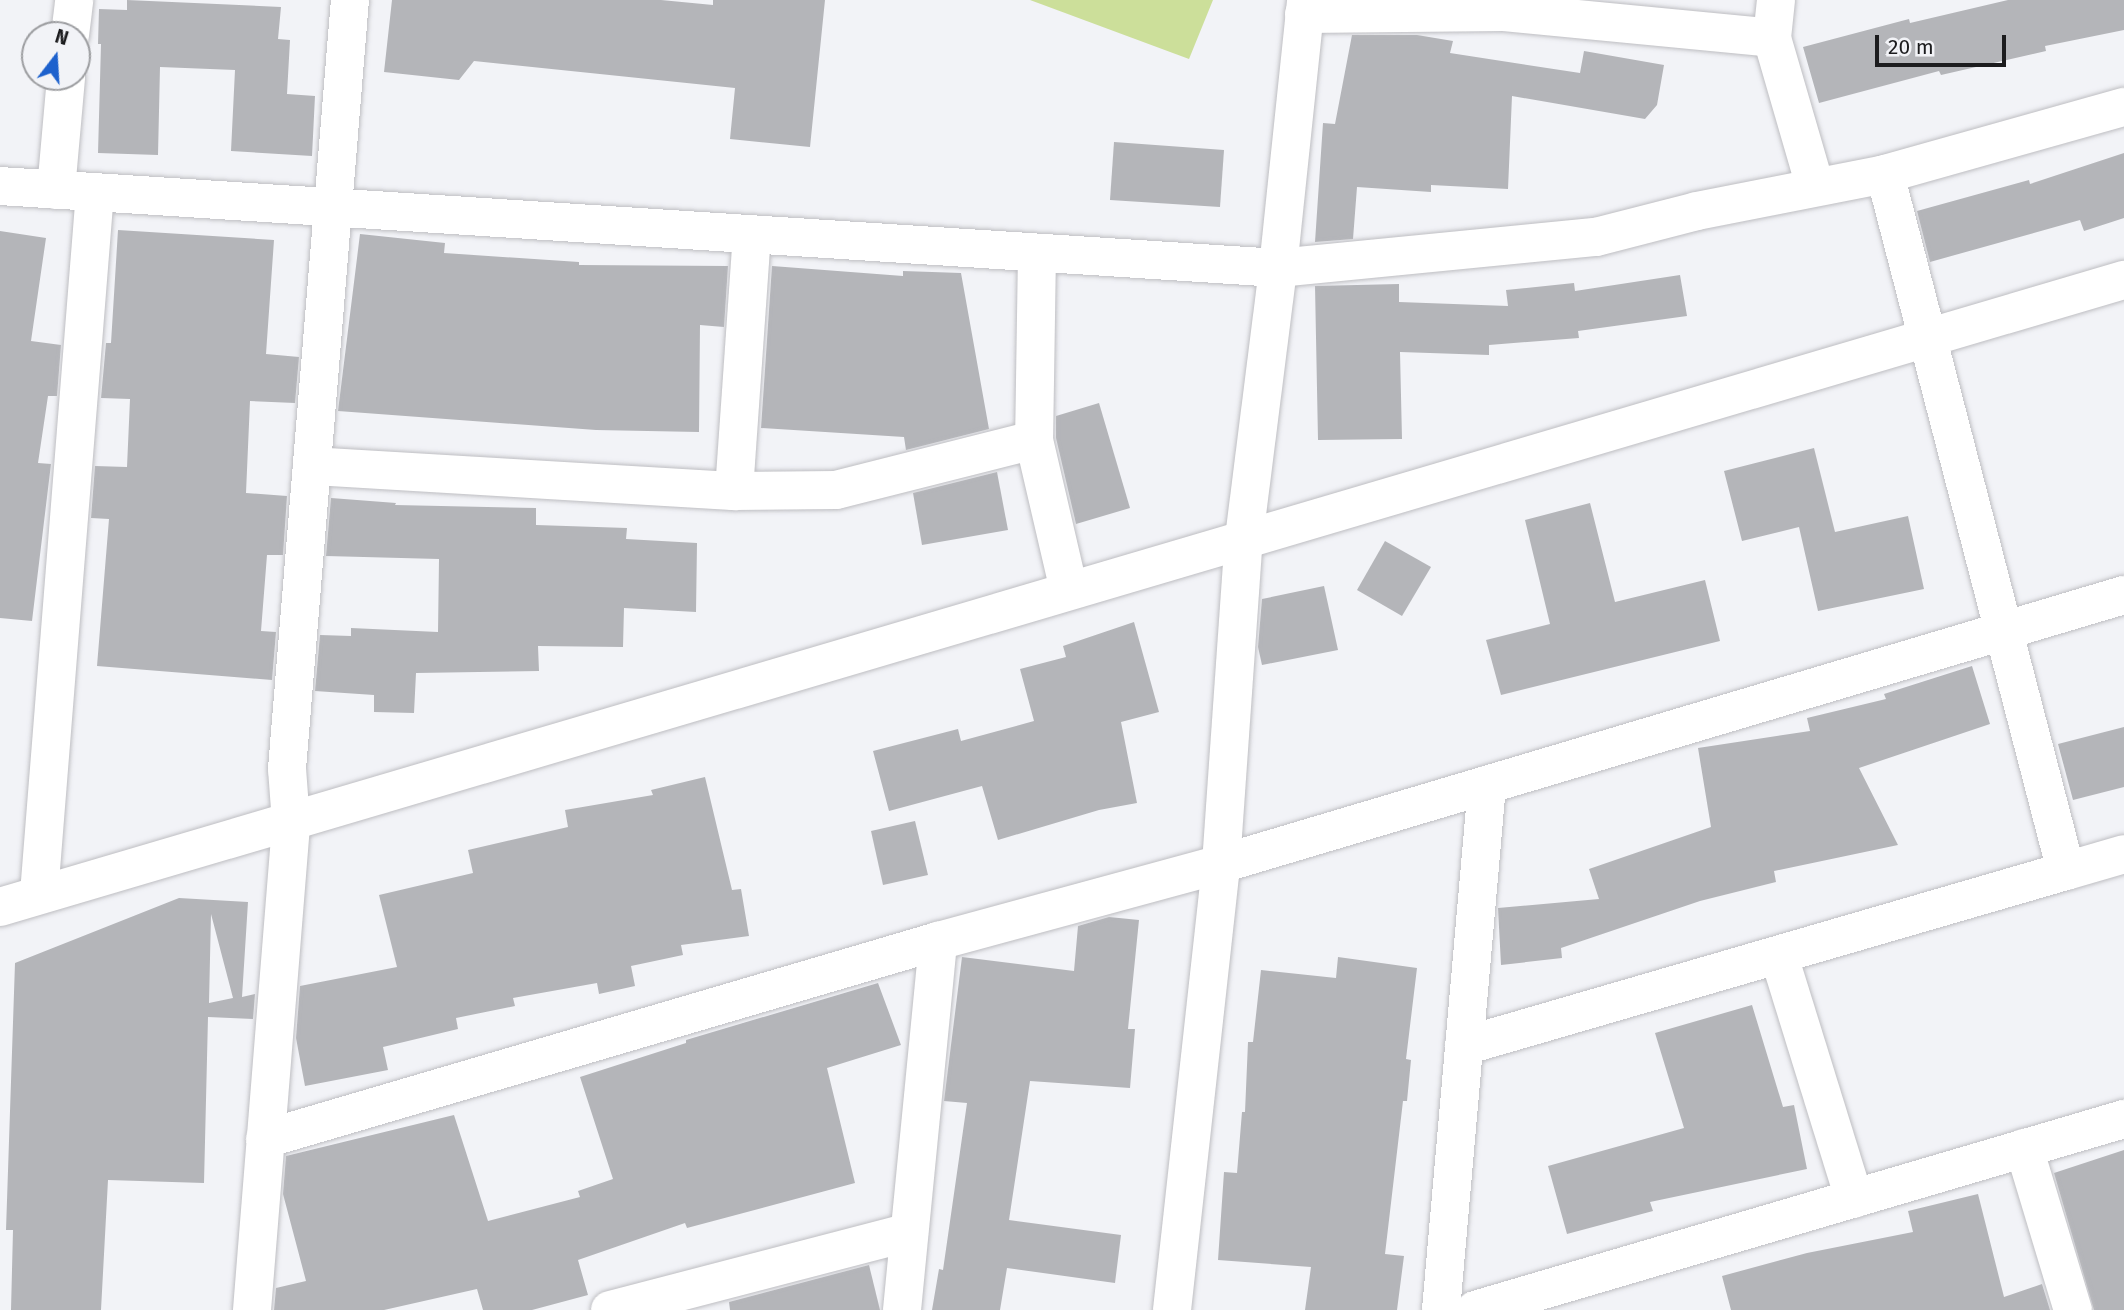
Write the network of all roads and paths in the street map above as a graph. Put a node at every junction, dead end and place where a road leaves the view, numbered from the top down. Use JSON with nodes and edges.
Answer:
{"nodes":[{"id":1,"x":74,"y":0,"type":"edge"},
{"id":2,"x":351,"y":0,"type":"edge"},
{"id":3,"x":1776,"y":0,"type":"edge"},
{"id":4,"x":1305,"y":7,"type":"edge"},
{"id":5,"x":1357,"y":7,"type":"edge"},
{"id":6,"x":72,"y":21,"type":"edge"},
{"id":7,"x":1772,"y":38,"type":"junction"},
{"id":8,"x":65,"y":91,"type":"edge"},
{"id":9,"x":2124,"y":107,"type":"edge"},
{"id":10,"x":1885,"y":174,"type":"junction"},
{"id":11,"x":0,"y":186,"type":"edge"},
{"id":12,"x":1815,"y":186,"type":"junction"},
{"id":13,"x":55,"y":190,"type":"junction"},
{"id":14,"x":94,"y":192,"type":"junction"},
{"id":15,"x":333,"y":208,"type":"junction"},
{"id":16,"x":752,"y":235,"type":"junction"},
{"id":17,"x":1037,"y":253,"type":"junction"},
{"id":18,"x":1278,"y":268,"type":"junction"},
{"id":19,"x":2124,"y":280,"type":"edge"},
{"id":20,"x":1927,"y":339,"type":"junction"},
{"id":21,"x":1034,"y":440,"type":"junction"},
{"id":22,"x":312,"y":466,"type":"junction"},
{"id":23,"x":734,"y":491,"type":"junction"},
{"id":24,"x":1244,"y":538,"type":"junction"},
{"id":25,"x":1069,"y":590,"type":"junction"},
{"id":26,"x":2124,"y":595,"type":"edge"},
{"id":27,"x":2005,"y":631,"type":"junction"},
{"id":28,"x":1487,"y":785,"type":"junction"},
{"id":29,"x":291,"y":822,"type":"junction"},
{"id":30,"x":2124,"y":854,"type":"edge"},
{"id":31,"x":1221,"y":864,"type":"junction"},
{"id":32,"x":2066,"y":871,"type":"junction"},
{"id":33,"x":39,"y":894,"type":"junction"},
{"id":34,"x":0,"y":907,"type":"edge"},
{"id":35,"x":939,"y":941,"type":"junction"},
{"id":36,"x":1779,"y":956,"type":"junction"},
{"id":37,"x":1464,"y":1046,"type":"junction"},
{"id":38,"x":2124,"y":1119,"type":"edge"},
{"id":39,"x":265,"y":1139,"type":"junction"},
{"id":40,"x":2024,"y":1148,"type":"junction"},
{"id":41,"x":1854,"y":1199,"type":"junction"},
{"id":42,"x":909,"y":1232,"type":"junction"},
{"id":43,"x":252,"y":1310,"type":"edge"},
{"id":44,"x":610,"y":1310,"type":"edge"},
{"id":45,"x":902,"y":1310,"type":"edge"},
{"id":46,"x":1172,"y":1310,"type":"edge"},
{"id":47,"x":1441,"y":1310,"type":"edge"},
{"id":48,"x":1475,"y":1310,"type":"edge"},
{"id":49,"x":2073,"y":1310,"type":"edge"}],
"edges":[{"from":1,"to":6,"type":"street"},
{"from":2,"to":15,"type":"street"},
{"from":3,"to":7,"type":"street"},
{"from":4,"to":5,"type":"street"},
{"from":4,"to":18,"type":"street"},
{"from":5,"to":7,"type":"street"},
{"from":7,"to":12,"type":"street"},
{"from":8,"to":13,"type":"street"},
{"from":9,"to":10,"type":"street"},
{"from":10,"to":12,"type":"street"},
{"from":10,"to":20,"type":"street"},
{"from":11,"to":13,"type":"street"},
{"from":12,"to":18,"type":"street"},
{"from":13,"to":14,"type":"street"},
{"from":14,"to":15,"type":"street"},
{"from":14,"to":33,"type":"street"},
{"from":15,"to":16,"type":"street"},
{"from":15,"to":22,"type":"street"},
{"from":16,"to":17,"type":"street"},
{"from":16,"to":23,"type":"street"},
{"from":17,"to":18,"type":"street"},
{"from":17,"to":21,"type":"street"},
{"from":18,"to":24,"type":"street"},
{"from":19,"to":20,"type":"street"},
{"from":20,"to":24,"type":"street"},
{"from":20,"to":27,"type":"street"},
{"from":21,"to":23,"type":"street"},
{"from":21,"to":25,"type":"street"},
{"from":22,"to":23,"type":"street"},
{"from":22,"to":29,"type":"street"},
{"from":24,"to":25,"type":"street"},
{"from":24,"to":31,"type":"street"},
{"from":25,"to":29,"type":"street"},
{"from":26,"to":27,"type":"street"},
{"from":27,"to":28,"type":"street"},
{"from":27,"to":32,"type":"street"},
{"from":28,"to":31,"type":"street"},
{"from":28,"to":37,"type":"street"},
{"from":29,"to":33,"type":"street"},
{"from":29,"to":39,"type":"street"},
{"from":30,"to":32,"type":"street"},
{"from":31,"to":35,"type":"street"},
{"from":31,"to":46,"type":"street"},
{"from":32,"to":36,"type":"street"},
{"from":33,"to":34,"type":"street"},
{"from":35,"to":39,"type":"street"},
{"from":35,"to":42,"type":"street"},
{"from":36,"to":37,"type":"street"},
{"from":36,"to":41,"type":"street"},
{"from":37,"to":47,"type":"street"},
{"from":38,"to":40,"type":"street"},
{"from":39,"to":43,"type":"street"},
{"from":40,"to":41,"type":"street"},
{"from":40,"to":49,"type":"street"},
{"from":41,"to":48,"type":"street"},
{"from":42,"to":44,"type":"street"},
{"from":42,"to":45,"type":"street"}]}
